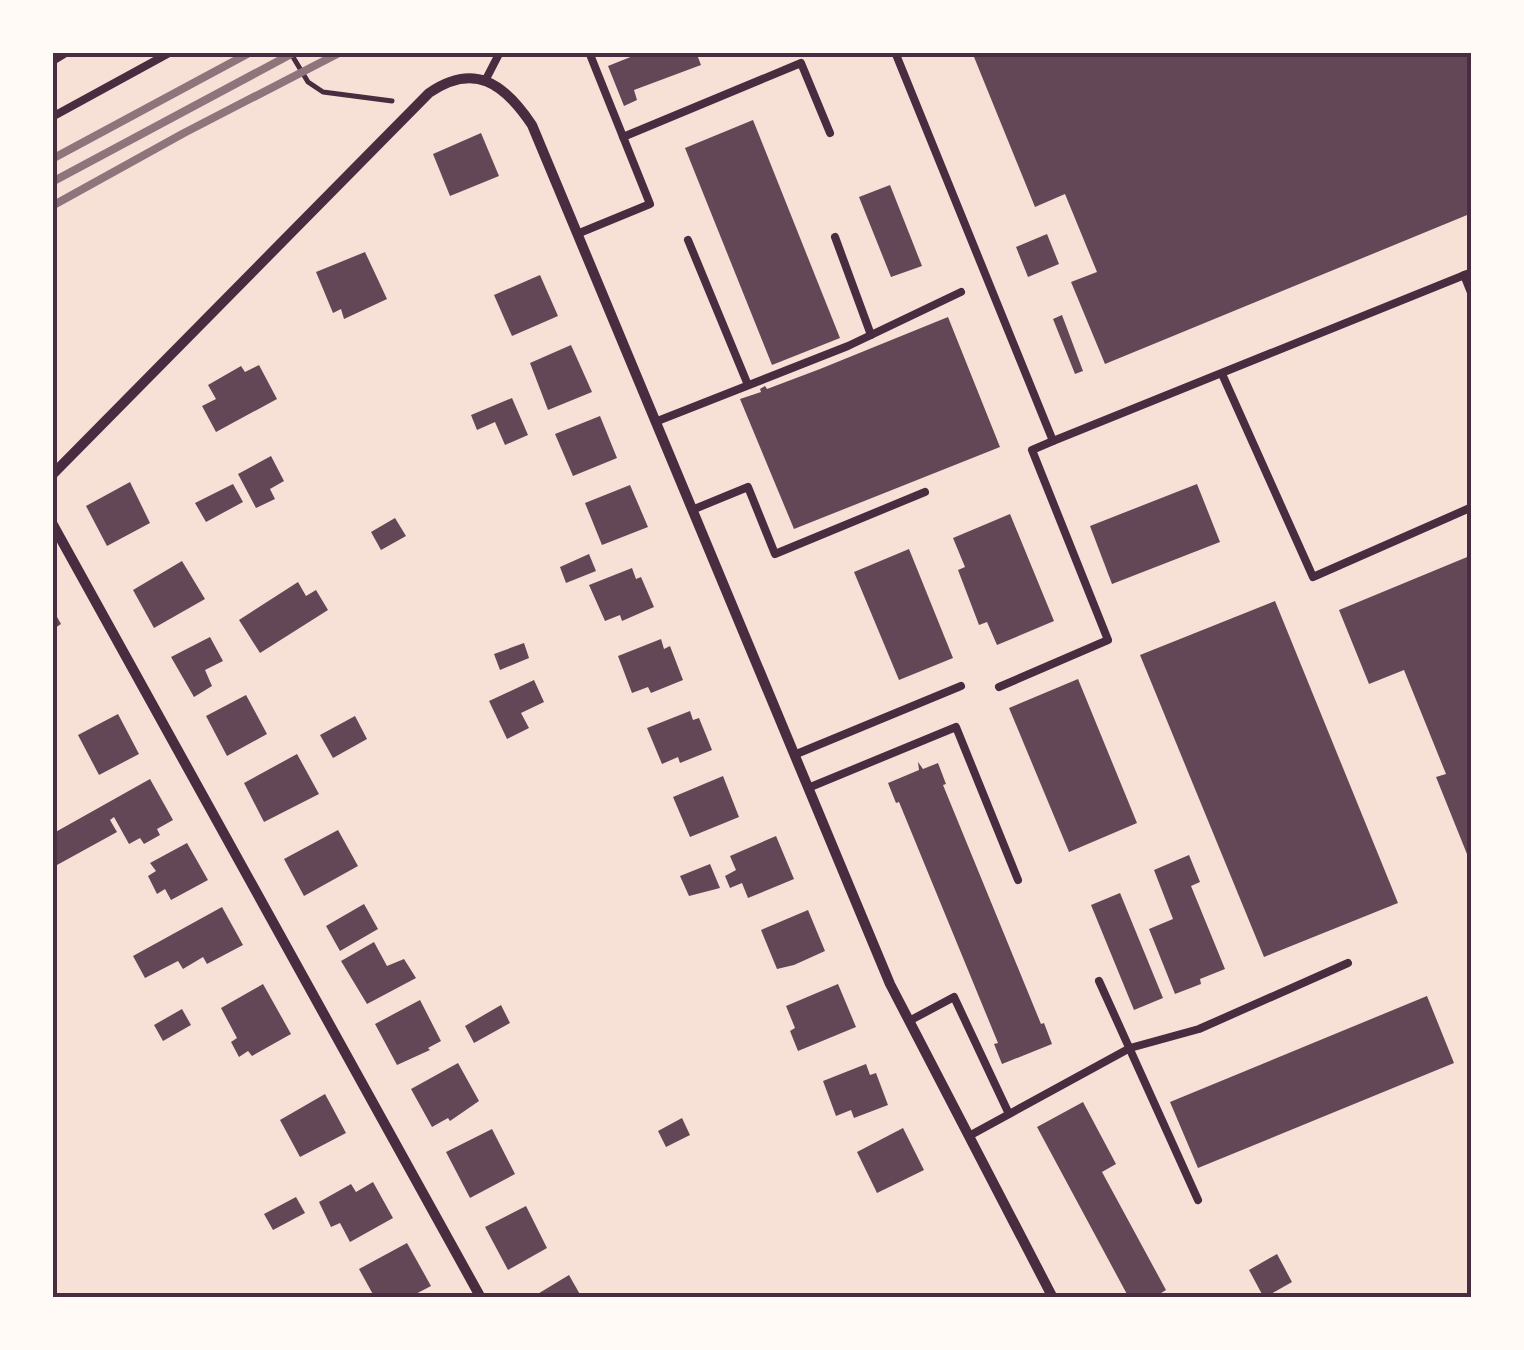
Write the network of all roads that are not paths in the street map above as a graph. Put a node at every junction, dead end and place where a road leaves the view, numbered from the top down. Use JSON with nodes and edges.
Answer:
{"nodes":[{"id":1,"x":171,"y":52,"type":"edge"},
{"id":2,"x":500,"y":52,"type":"edge"},
{"id":3,"x":588,"y":52,"type":"edge"},
{"id":4,"x":895,"y":52,"type":"edge"},
{"id":5,"x":485,"y":81,"type":"junction"},
{"id":6,"x":52,"y":118,"type":"edge"},
{"id":7,"x":830,"y":133,"type":"dead end"},
{"id":8,"x":623,"y":138,"type":"junction"},
{"id":9,"x":577,"y":234,"type":"junction"},
{"id":10,"x":835,"y":236,"type":"dead end"},
{"id":11,"x":688,"y":240,"type":"dead end"},
{"id":12,"x":1468,"y":274,"type":"edge"},
{"id":13,"x":961,"y":292,"type":"dead end"},
{"id":14,"x":1472,"y":295,"type":"edge"},
{"id":15,"x":871,"y":335,"type":"junction"},
{"id":16,"x":1222,"y":374,"type":"junction"},
{"id":17,"x":748,"y":385,"type":"junction"},
{"id":18,"x":655,"y":422,"type":"junction"},
{"id":19,"x":1053,"y":441,"type":"junction"},
{"id":20,"x":52,"y":475,"type":"edge"},
{"id":21,"x":925,"y":492,"type":"dead end"},
{"id":22,"x":1472,"y":507,"type":"edge"},
{"id":23,"x":692,"y":510,"type":"junction"},
{"id":24,"x":52,"y":523,"type":"edge"},
{"id":25,"x":962,"y":686,"type":"dead end"},
{"id":26,"x":998,"y":687,"type":"dead end"},
{"id":27,"x":794,"y":755,"type":"junction"},
{"id":28,"x":808,"y":788,"type":"junction"},
{"id":29,"x":1018,"y":880,"type":"dead end"},
{"id":30,"x":1348,"y":964,"type":"dead end"},
{"id":31,"x":1099,"y":981,"type":"dead end"},
{"id":32,"x":908,"y":1020,"type":"junction"},
{"id":33,"x":1130,"y":1048,"type":"junction"},
{"id":34,"x":1009,"y":1114,"type":"junction"},
{"id":35,"x":968,"y":1136,"type":"junction"},
{"id":36,"x":1198,"y":1200,"type":"dead end"},
{"id":37,"x":480,"y":1298,"type":"edge"},
{"id":38,"x":1053,"y":1298,"type":"edge"}],
"edges":[{"from":1,"to":6,"type":"lane"},
{"from":2,"to":5,"type":"lane"},
{"from":3,"to":8,"type":"lane"},
{"from":4,"to":19,"type":"lane"},
{"from":5,"to":9,"type":"street"},
{"from":5,"to":20,"type":"street"},
{"from":7,"to":8,"type":"lane"},
{"from":8,"to":9,"type":"lane"},
{"from":9,"to":18,"type":"street"},
{"from":10,"to":15,"type":"lane"},
{"from":11,"to":17,"type":"lane"},
{"from":12,"to":14,"type":"lane"},
{"from":12,"to":16,"type":"lane"},
{"from":13,"to":15,"type":"lane"},
{"from":15,"to":17,"type":"lane"},
{"from":16,"to":19,"type":"lane"},
{"from":16,"to":22,"type":"lane"},
{"from":17,"to":18,"type":"lane"},
{"from":18,"to":23,"type":"street"},
{"from":19,"to":26,"type":"lane"},
{"from":21,"to":23,"type":"lane"},
{"from":23,"to":27,"type":"street"},
{"from":24,"to":37,"type":"street"},
{"from":25,"to":27,"type":"lane"},
{"from":27,"to":28,"type":"street"},
{"from":28,"to":29,"type":"lane"},
{"from":28,"to":32,"type":"street"},
{"from":30,"to":33,"type":"lane"},
{"from":31,"to":33,"type":"lane"},
{"from":32,"to":34,"type":"lane"},
{"from":32,"to":35,"type":"street"},
{"from":33,"to":34,"type":"lane"},
{"from":33,"to":36,"type":"lane"},
{"from":34,"to":35,"type":"lane"},
{"from":35,"to":38,"type":"street"}]}
